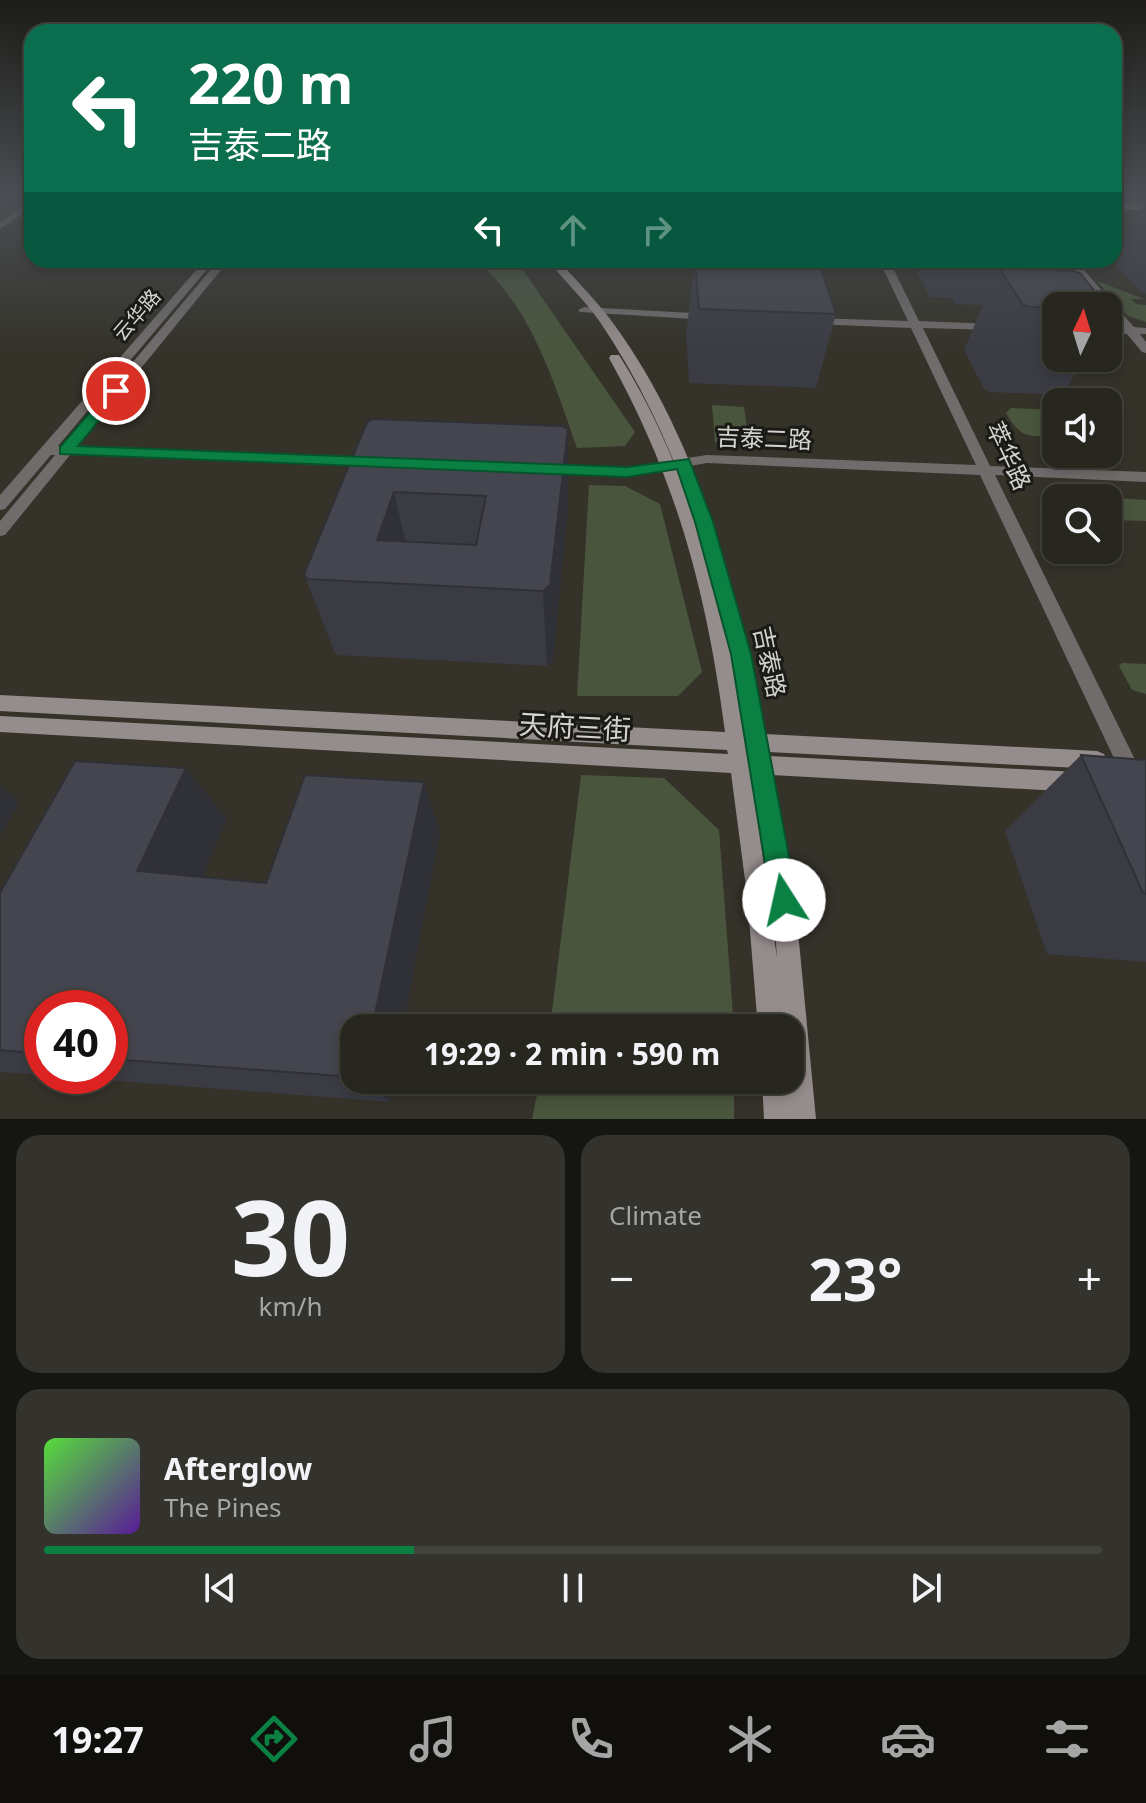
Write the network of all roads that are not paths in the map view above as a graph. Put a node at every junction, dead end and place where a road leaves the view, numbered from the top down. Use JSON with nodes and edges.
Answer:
{"nodes":[{"id":1,"x":203,"y":268,"type":"edge"},
{"id":2,"x":217,"y":268,"type":"edge"},
{"id":3,"x":551,"y":268,"type":"edge"},
{"id":4,"x":559,"y":268,"type":"edge"},
{"id":5,"x":888,"y":268,"type":"edge"},
{"id":6,"x":1077,"y":268,"type":"edge"},
{"id":7,"x":590,"y":310,"type":"junction"},
{"id":8,"x":724,"y":317,"type":"edge"},
{"id":9,"x":798,"y":320,"type":"edge"},
{"id":10,"x":916,"y":325,"type":"junction"},
{"id":11,"x":1009,"y":327,"type":"edge"},
{"id":12,"x":1122,"y":331,"type":"edge"},
{"id":13,"x":1131,"y":331,"type":"junction"},
{"id":14,"x":1146,"y":331,"type":"edge"},
{"id":15,"x":1146,"y":349,"type":"edge"},
{"id":16,"x":46,"y":450,"type":"junction"},
{"id":17,"x":66,"y":451,"type":"junction"},
{"id":18,"x":385,"y":463,"type":"edge"},
{"id":19,"x":675,"y":464,"type":"junction"},
{"id":20,"x":533,"y":469,"type":"edge"},
{"id":21,"x":985,"y":471,"type":"junction"},
{"id":22,"x":1146,"y":477,"type":"edge"},
{"id":23,"x":0,"y":505,"type":"edge"},
{"id":24,"x":0,"y":531,"type":"edge"},
{"id":25,"x":0,"y":703,"type":"edge"},
{"id":26,"x":0,"y":724,"type":"edge"},
{"id":27,"x":746,"y":741,"type":"junction"},
{"id":28,"x":750,"y":763,"type":"junction"},
{"id":29,"x":1136,"y":763,"type":"edge"},
{"id":30,"x":1143,"y":792,"type":"edge"},
{"id":31,"x":770,"y":1014,"type":"edge"},
{"id":32,"x":776,"y":1094,"type":"edge"},
{"id":33,"x":778,"y":1119,"type":"edge"},
{"id":34,"x":802,"y":1119,"type":"edge"}],
"edges":[{"from":1,"to":16,"type":"street","name":"云华路"},
{"from":2,"to":17,"type":"street","name":"云华路"},
{"from":3,"to":7,"type":"street","name":"吉泰路"},
{"from":4,"to":7,"type":"street","name":"吉泰路"},
{"from":5,"to":10,"type":"street","name":"萃华路"},
{"from":6,"to":13,"type":"street"},
{"from":7,"to":8,"type":"street"},
{"from":7,"to":19,"type":"street","name":"吉泰路"},
{"from":9,"to":10,"type":"street"},
{"from":10,"to":11,"type":"street"},
{"from":10,"to":21,"type":"street","name":"萃华路"},
{"from":12,"to":13,"type":"street"},
{"from":13,"to":14,"type":"street"},
{"from":13,"to":15,"type":"street"},
{"from":16,"to":17,"type":"street"},
{"from":16,"to":23,"type":"street","name":"云华路"},
{"from":17,"to":18,"type":"street"},
{"from":17,"to":24,"type":"street","name":"云华路"},
{"from":19,"to":20,"type":"street","name":"吉泰二路"},
{"from":19,"to":21,"type":"street","name":"吉泰二路"},
{"from":19,"to":27,"type":"street","name":"吉泰路"},
{"from":21,"to":22,"type":"street","name":"吉泰二路"},
{"from":21,"to":29,"type":"street","name":"萃华路"},
{"from":25,"to":27,"type":"street","name":"天府三街"},
{"from":26,"to":28,"type":"street","name":"天府三街"},
{"from":27,"to":28,"type":"street","name":"吉泰路"},
{"from":27,"to":29,"type":"street","name":"天府三街"},
{"from":28,"to":30,"type":"street","name":"天府三街"},
{"from":28,"to":31,"type":"street","name":"吉泰路"},
{"from":28,"to":34,"type":"street","name":"吉泰路"},
{"from":29,"to":30,"type":"street","name":"萃华路"},
{"from":32,"to":33,"type":"street"}]}
